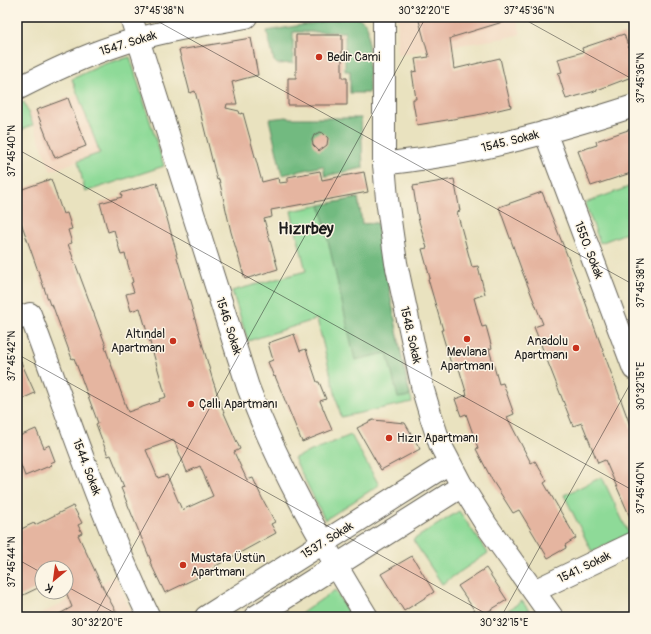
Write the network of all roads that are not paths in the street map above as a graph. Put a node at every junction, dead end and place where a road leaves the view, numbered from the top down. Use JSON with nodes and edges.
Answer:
{"nodes":[{"id":1,"x":131,"y":17,"type":"edge"},
{"id":2,"x":246,"y":17,"type":"edge"},
{"id":3,"x":384,"y":17,"type":"edge"},
{"id":4,"x":138,"y":39,"type":"junction"},
{"id":5,"x":17,"y":89,"type":"edge"},
{"id":6,"x":634,"y":106,"type":"edge"},
{"id":7,"x":545,"y":132,"type":"junction"},
{"id":8,"x":384,"y":164,"type":"junction"},
{"id":9,"x":24,"y":317,"type":"edge"},
{"id":10,"x":634,"y":368,"type":"edge"},
{"id":11,"x":449,"y":463,"type":"junction"},
{"id":12,"x":462,"y":486,"type":"junction"},
{"id":13,"x":323,"y":543,"type":"junction"},
{"id":14,"x":634,"y":543,"type":"edge"},
{"id":15,"x":336,"y":566,"type":"junction"},
{"id":16,"x":534,"y":591,"type":"junction"},
{"id":17,"x":149,"y":617,"type":"edge"},
{"id":18,"x":206,"y":617,"type":"edge"},
{"id":19,"x":255,"y":617,"type":"edge"},
{"id":20,"x":367,"y":617,"type":"edge"},
{"id":21,"x":552,"y":617,"type":"edge"}],
"edges":[{"from":1,"to":4,"type":"street","name":"1546. Sokak"},
{"from":2,"to":4,"type":"street","name":"1547. Sokak"},
{"from":3,"to":8,"type":"street","name":"1548. Sokak"},
{"from":4,"to":5,"type":"street","name":"1547. Sokak"},
{"from":4,"to":13,"type":"street","name":"1546. Sokak"},
{"from":6,"to":7,"type":"street","name":"1545. Sokak"},
{"from":7,"to":8,"type":"street","name":"1545. Sokak"},
{"from":7,"to":10,"type":"street","name":"1550. Sokak"},
{"from":8,"to":11,"type":"street","name":"1548. Sokak"},
{"from":9,"to":17,"type":"street","name":"1544. Sokak"},
{"from":11,"to":12,"type":"street","name":"1548. Sokak"},
{"from":11,"to":13,"type":"street","name":"1537. Sokak"},
{"from":12,"to":15,"type":"street"},
{"from":12,"to":16,"type":"street","name":"1548. Sokak"},
{"from":13,"to":15,"type":"street","name":"1546. Sokak"},
{"from":13,"to":18,"type":"street","name":"1537. Sokak"},
{"from":14,"to":16,"type":"street","name":"1541. Sokak"},
{"from":15,"to":19,"type":"street"},
{"from":15,"to":20,"type":"street","name":"1546. Sokak"},
{"from":16,"to":21,"type":"street","name":"1548. Sokak"}]}
